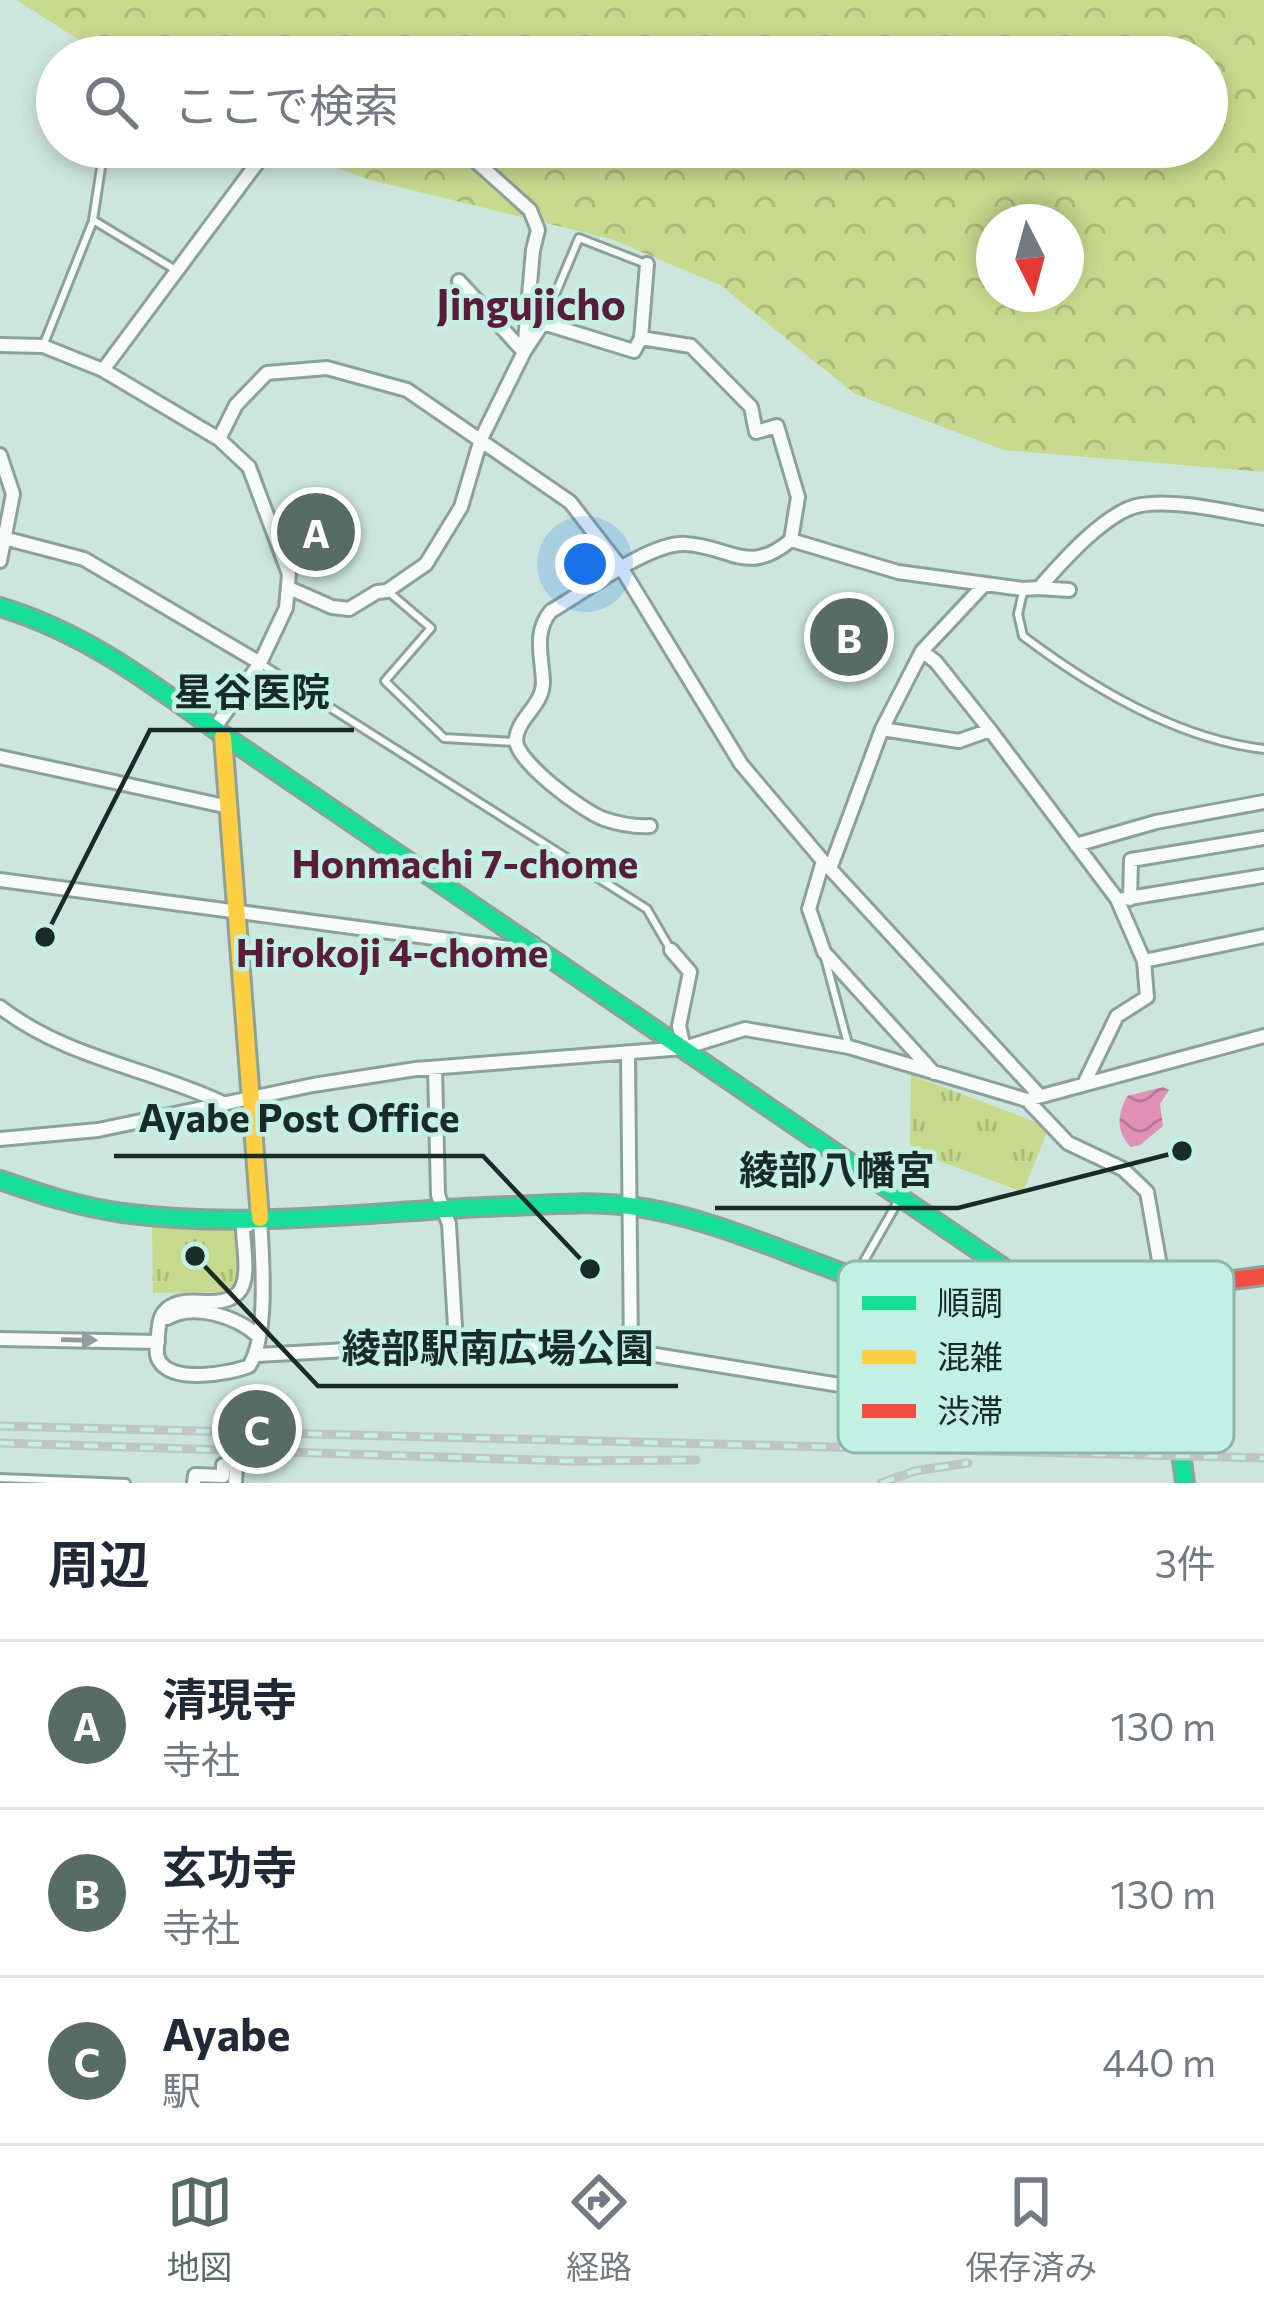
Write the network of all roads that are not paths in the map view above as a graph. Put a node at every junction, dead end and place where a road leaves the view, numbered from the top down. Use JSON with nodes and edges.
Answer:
{"nodes":[{"id":1,"x":101,"y":168,"type":"edge"},
{"id":2,"x":253,"y":168,"type":"edge"},
{"id":3,"x":483,"y":168,"type":"edge"},
{"id":4,"x":93,"y":220,"type":"junction"},
{"id":5,"x":647,"y":264,"type":"joint"},
{"id":6,"x":177,"y":271,"type":"junction"},
{"id":7,"x":459,"y":280,"type":"dead end"},
{"id":8,"x":543,"y":322,"type":"junction"},
{"id":9,"x":641,"y":338,"type":"junction"},
{"id":10,"x":0,"y":345,"type":"edge"},
{"id":11,"x":44,"y":346,"type":"junction"},
{"id":12,"x":524,"y":352,"type":"junction"},
{"id":13,"x":103,"y":370,"type":"junction"},
{"id":14,"x":219,"y":439,"type":"junction"},
{"id":15,"x":481,"y":439,"type":"junction"},
{"id":16,"x":0,"y":455,"type":"edge"},
{"id":17,"x":1264,"y":518,"type":"edge"},
{"id":18,"x":3,"y":538,"type":"edge"},
{"id":19,"x":791,"y":539,"type":"junction"},
{"id":20,"x":0,"y":561,"type":"edge"},
{"id":21,"x":622,"y":569,"type":"junction"},
{"id":22,"x":985,"y":584,"type":"junction"},
{"id":23,"x":289,"y":588,"type":"junction"},
{"id":24,"x":1039,"y":588,"type":"junction"},
{"id":25,"x":1023,"y":589,"type":"junction"},
{"id":26,"x":1070,"y":590,"type":"dead end"},
{"id":27,"x":387,"y":591,"type":"junction"},
{"id":28,"x":0,"y":607,"type":"edge"},
{"id":29,"x":922,"y":651,"type":"junction"},
{"id":30,"x":260,"y":663,"type":"junction"},
{"id":31,"x":882,"y":729,"type":"junction"},
{"id":32,"x":990,"y":730,"type":"junction"},
{"id":33,"x":219,"y":733,"type":"junction"},
{"id":34,"x":515,"y":742,"type":"junction"},
{"id":35,"x":1264,"y":748,"type":"edge"},
{"id":36,"x":0,"y":757,"type":"edge"},
{"id":37,"x":1264,"y":802,"type":"edge"},
{"id":38,"x":229,"y":807,"type":"junction"},
{"id":39,"x":650,"y":826,"type":"dead end"},
{"id":40,"x":1264,"y":838,"type":"edge"},
{"id":41,"x":1076,"y":845,"type":"junction"},
{"id":42,"x":826,"y":865,"type":"junction"},
{"id":43,"x":1264,"y":876,"type":"edge"},
{"id":44,"x":0,"y":880,"type":"edge"},
{"id":45,"x":1124,"y":899,"type":"junction"},
{"id":46,"x":238,"y":910,"type":"junction"},
{"id":47,"x":1264,"y":935,"type":"edge"},
{"id":48,"x":535,"y":943,"type":"junction"},
{"id":49,"x":671,"y":950,"type":"joint"},
{"id":50,"x":824,"y":952,"type":"junction"},
{"id":51,"x":1144,"y":961,"type":"junction"},
{"id":52,"x":0,"y":1007,"type":"edge"},
{"id":53,"x":1264,"y":1036,"type":"edge"},
{"id":54,"x":849,"y":1047,"type":"junction"},
{"id":55,"x":684,"y":1048,"type":"junction"},
{"id":56,"x":628,"y":1055,"type":"junction"},
{"id":57,"x":435,"y":1068,"type":"junction"},
{"id":58,"x":935,"y":1074,"type":"junction"},
{"id":59,"x":1084,"y":1084,"type":"junction"},
{"id":60,"x":1034,"y":1098,"type":"junction"},
{"id":61,"x":253,"y":1100,"type":"junction"},
{"id":62,"x":226,"y":1105,"type":"junction"},
{"id":63,"x":0,"y":1139,"type":"edge"},
{"id":64,"x":0,"y":1180,"type":"edge"},
{"id":65,"x":901,"y":1197,"type":"junction"},
{"id":66,"x":628,"y":1206,"type":"junction"},
{"id":67,"x":443,"y":1209,"type":"junction"},
{"id":68,"x":260,"y":1218,"type":"junction"},
{"id":69,"x":864,"y":1261,"type":"edge"},
{"id":70,"x":994,"y":1261,"type":"edge"},
{"id":71,"x":1159,"y":1261,"type":"edge"},
{"id":72,"x":838,"y":1272,"type":"edge"},
{"id":73,"x":1264,"y":1276,"type":"edge"},
{"id":74,"x":1234,"y":1280,"type":"edge"},
{"id":75,"x":258,"y":1336,"type":"junction"},
{"id":76,"x":158,"y":1338,"type":"junction"},
{"id":77,"x":0,"y":1339,"type":"edge"},
{"id":78,"x":456,"y":1344,"type":"junction"},
{"id":79,"x":632,"y":1351,"type":"junction"},
{"id":80,"x":256,"y":1355,"type":"junction"},
{"id":81,"x":838,"y":1385,"type":"edge"},
{"id":82,"x":1181,"y":1453,"type":"edge"},
{"id":83,"x":0,"y":1478,"type":"edge"},
{"id":84,"x":21,"y":1481,"type":"edge"},
{"id":85,"x":125,"y":1483,"type":"edge"},
{"id":86,"x":194,"y":1483,"type":"edge"},
{"id":87,"x":236,"y":1483,"type":"edge"},
{"id":88,"x":1185,"y":1483,"type":"edge"}],
"edges":[{"from":1,"to":4,"type":"lane"},
{"from":2,"to":6,"type":"street"},
{"from":3,"to":12,"type":"street"},
{"from":4,"to":6,"type":"lane"},
{"from":4,"to":11,"type":"lane"},
{"from":5,"to":8,"type":"lane"},
{"from":5,"to":9,"type":"street"},
{"from":6,"to":13,"type":"street"},
{"from":7,"to":12,"type":"street"},
{"from":8,"to":9,"type":"street"},
{"from":8,"to":12,"type":"street"},
{"from":9,"to":19,"type":"street"},
{"from":10,"to":11,"type":"street"},
{"from":11,"to":13,"type":"street"},
{"from":12,"to":15,"type":"street"},
{"from":13,"to":14,"type":"street"},
{"from":14,"to":15,"type":"street"},
{"from":14,"to":23,"type":"street"},
{"from":15,"to":21,"type":"street"},
{"from":15,"to":27,"type":"street"},
{"from":16,"to":18,"type":"street"},
{"from":17,"to":24,"type":"street"},
{"from":18,"to":20,"type":"street"},
{"from":18,"to":30,"type":"street"},
{"from":19,"to":21,"type":"street"},
{"from":19,"to":22,"type":"street"},
{"from":21,"to":34,"type":"street"},
{"from":21,"to":42,"type":"street"},
{"from":22,"to":25,"type":"street"},
{"from":22,"to":29,"type":"street"},
{"from":23,"to":27,"type":"street"},
{"from":23,"to":30,"type":"street"},
{"from":24,"to":25,"type":"street"},
{"from":24,"to":26,"type":"street"},
{"from":25,"to":35,"type":"lane"},
{"from":27,"to":34,"type":"lane"},
{"from":28,"to":33,"type":"main road"},
{"from":29,"to":31,"type":"street"},
{"from":29,"to":32,"type":"street"},
{"from":30,"to":33,"type":"street"},
{"from":30,"to":49,"type":"lane"},
{"from":31,"to":32,"type":"street"},
{"from":31,"to":42,"type":"street"},
{"from":32,"to":41,"type":"street"},
{"from":33,"to":38,"type":"main road"},
{"from":33,"to":48,"type":"main road"},
{"from":34,"to":39,"type":"street"},
{"from":36,"to":38,"type":"street"},
{"from":37,"to":41,"type":"street"},
{"from":38,"to":46,"type":"main road"},
{"from":40,"to":45,"type":"street"},
{"from":41,"to":45,"type":"street"},
{"from":42,"to":50,"type":"street"},
{"from":42,"to":60,"type":"street"},
{"from":43,"to":45,"type":"street"},
{"from":44,"to":46,"type":"street"},
{"from":45,"to":51,"type":"street"},
{"from":46,"to":48,"type":"street"},
{"from":46,"to":61,"type":"main road"},
{"from":47,"to":51,"type":"street"},
{"from":48,"to":55,"type":"main road"},
{"from":49,"to":55,"type":"street"},
{"from":50,"to":54,"type":"lane"},
{"from":50,"to":58,"type":"street"},
{"from":51,"to":59,"type":"street"},
{"from":52,"to":62,"type":"street"},
{"from":53,"to":59,"type":"street"},
{"from":54,"to":55,"type":"street"},
{"from":54,"to":58,"type":"street"},
{"from":55,"to":56,"type":"street"},
{"from":55,"to":65,"type":"main road"},
{"from":56,"to":57,"type":"street"},
{"from":56,"to":66,"type":"street"},
{"from":57,"to":61,"type":"street"},
{"from":57,"to":67,"type":"street"},
{"from":58,"to":60,"type":"street"},
{"from":59,"to":60,"type":"street"},
{"from":60,"to":71,"type":"street"},
{"from":61,"to":62,"type":"street"},
{"from":61,"to":68,"type":"main road"},
{"from":62,"to":63,"type":"street"},
{"from":64,"to":68,"type":"main road"},
{"from":65,"to":69,"type":"lane"},
{"from":65,"to":70,"type":"main road"},
{"from":66,"to":67,"type":"main road"},
{"from":66,"to":72,"type":"main road"},
{"from":66,"to":79,"type":"street"},
{"from":67,"to":68,"type":"main road"},
{"from":67,"to":78,"type":"street"},
{"from":68,"to":75,"type":"street"},
{"from":68,"to":76,"type":"street"},
{"from":73,"to":74,"type":"main road"},
{"from":75,"to":76,"type":"street"},
{"from":75,"to":80,"type":"street"},
{"from":77,"to":76,"type":"street","one_way":true},
{"from":76,"to":80,"type":"street"},
{"from":78,"to":79,"type":"street"},
{"from":78,"to":80,"type":"street"},
{"from":79,"to":81,"type":"street"},
{"from":82,"to":88,"type":"main road"},
{"from":83,"to":84,"type":"lane"},
{"from":84,"to":85,"type":"lane"},
{"from":86,"to":87,"type":"street"}]}
